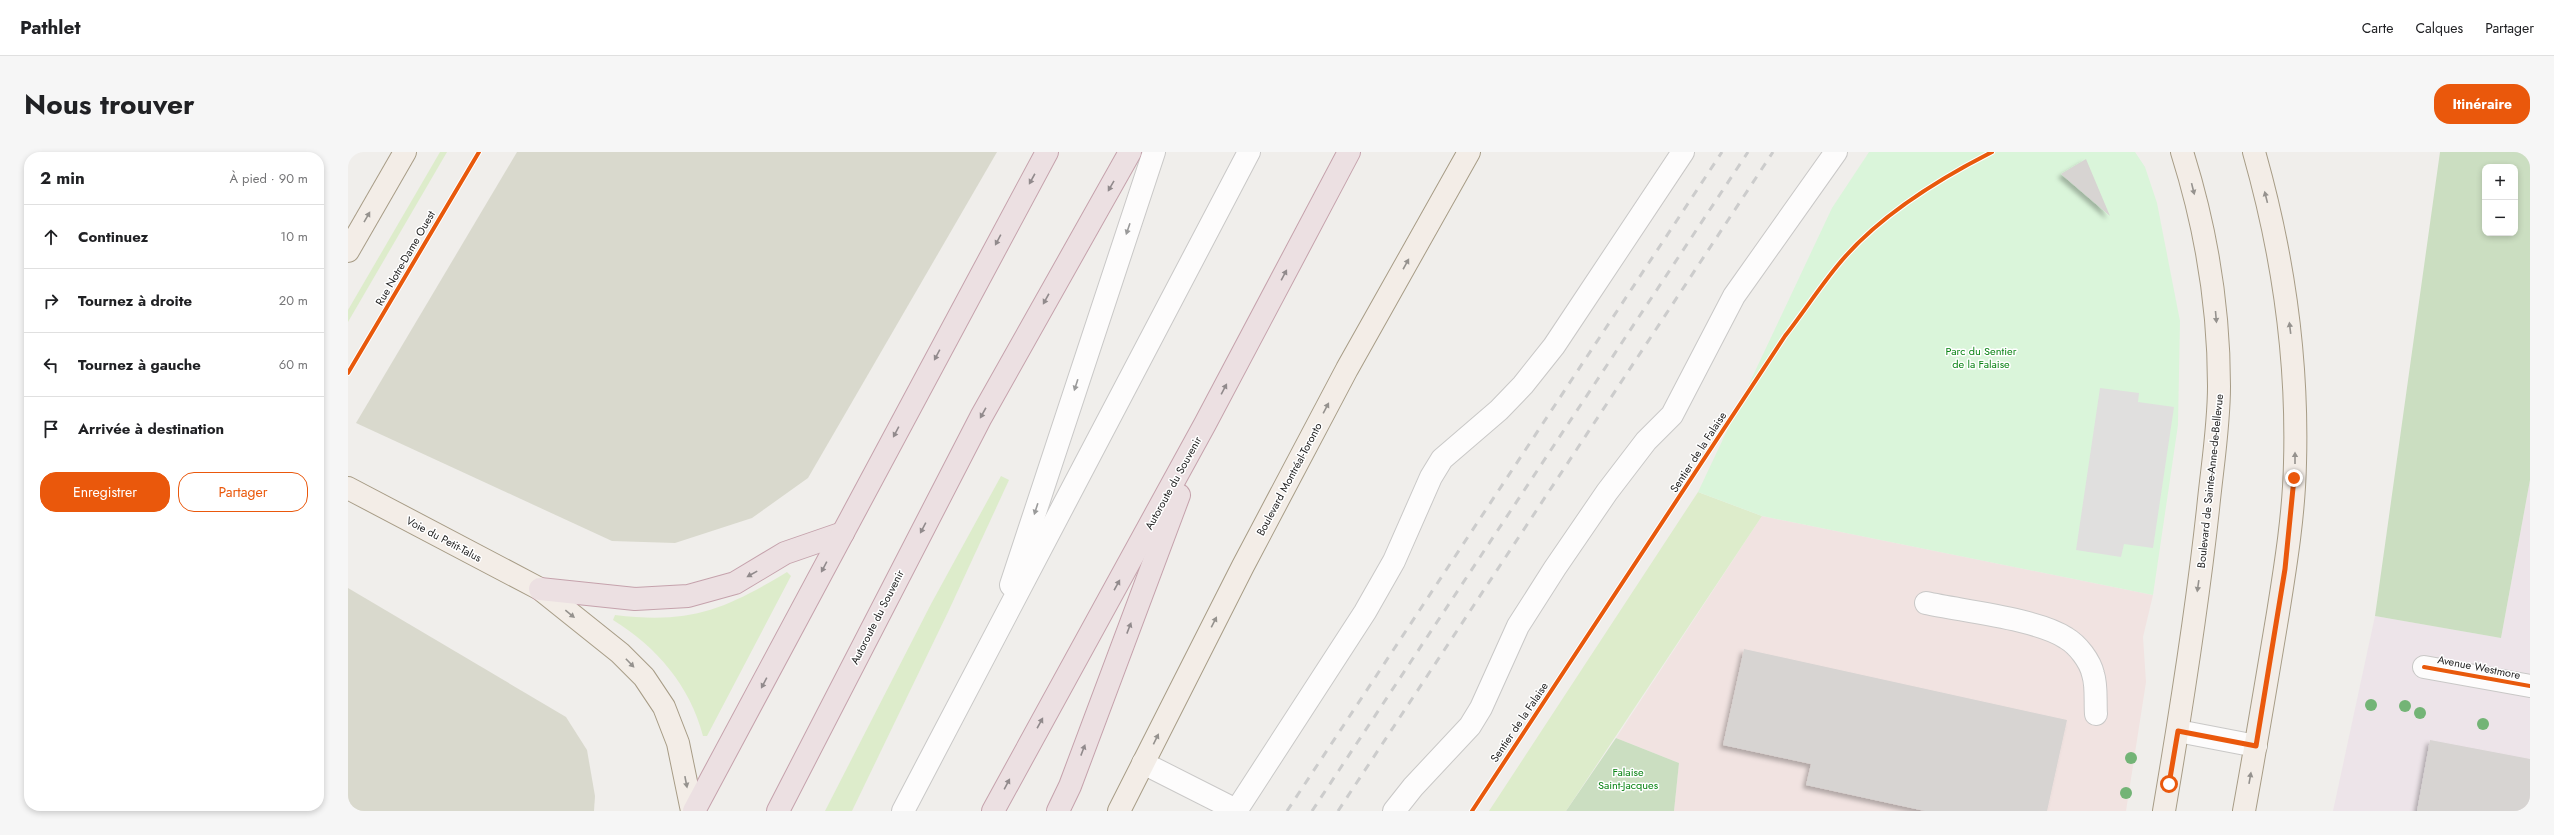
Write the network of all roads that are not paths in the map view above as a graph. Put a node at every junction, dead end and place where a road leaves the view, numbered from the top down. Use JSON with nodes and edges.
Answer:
{"nodes":[{"id":1,"x":405,"y":152,"type":"edge"},
{"id":2,"x":1047,"y":152,"type":"edge"},
{"id":3,"x":1130,"y":152,"type":"edge"},
{"id":4,"x":1154,"y":152,"type":"edge"},
{"id":5,"x":1249,"y":152,"type":"edge"},
{"id":6,"x":1349,"y":152,"type":"edge"},
{"id":7,"x":1468,"y":152,"type":"edge"},
{"id":8,"x":1684,"y":152,"type":"edge"},
{"id":9,"x":1836,"y":152,"type":"edge"},
{"id":10,"x":2182,"y":152,"type":"edge"},
{"id":11,"x":2254,"y":152,"type":"edge"},
{"id":12,"x":348,"y":251,"type":"edge"},
{"id":13,"x":1205,"y":424,"type":"junction"},
{"id":14,"x":348,"y":488,"type":"edge"},
{"id":15,"x":843,"y":533,"type":"junction"},
{"id":16,"x":540,"y":589,"type":"junction"},
{"id":17,"x":1926,"y":603,"type":"dead end"},
{"id":18,"x":991,"y":645,"type":"junction"},
{"id":19,"x":2424,"y":666,"type":"dead end"},
{"id":20,"x":2530,"y":686,"type":"edge"},
{"id":21,"x":2096,"y":714,"type":"dead end"},
{"id":22,"x":2178,"y":731,"type":"junction"},
{"id":23,"x":2256,"y":746,"type":"junction"},
{"id":24,"x":1144,"y":763,"type":"junction"},
{"id":25,"x":693,"y":811,"type":"edge"},
{"id":26,"x":778,"y":811,"type":"edge"},
{"id":27,"x":904,"y":811,"type":"edge"},
{"id":28,"x":993,"y":811,"type":"edge"},
{"id":29,"x":1058,"y":811,"type":"edge"},
{"id":30,"x":1119,"y":811,"type":"edge"},
{"id":31,"x":1236,"y":811,"type":"edge"},
{"id":32,"x":1394,"y":811,"type":"edge"},
{"id":33,"x":2164,"y":811,"type":"edge"},
{"id":34,"x":2244,"y":811,"type":"edge"}],
"edges":[{"from":12,"to":1,"type":"main road","one_way":true},
{"from":2,"to":15,"type":"highway","one_way":true},
{"from":3,"to":26,"type":"highway","name":"Autoroute du Souvenir","one_way":true},
{"from":4,"to":18,"type":"street","one_way":true},
{"from":5,"to":18,"type":"street"},
{"from":13,"to":6,"type":"highway","name":"Autoroute du Souvenir","one_way":true},
{"from":24,"to":7,"type":"main road","name":"Boulevard Montréal-Toronto","one_way":true},
{"from":8,"to":31,"type":"street"},
{"from":9,"to":32,"type":"street"},
{"from":10,"to":22,"type":"main road","name":"Boulevard de Sainte-Anne-de-Bellevue","one_way":true},
{"from":23,"to":11,"type":"main road","one_way":true},
{"from":28,"to":13,"type":"highway","name":"Autoroute du Souvenir","one_way":true},
{"from":29,"to":13,"type":"highway","one_way":true},
{"from":14,"to":16,"type":"main road","name":"Voie du Petit-Talus"},
{"from":15,"to":16,"type":"highway","one_way":true},
{"from":15,"to":25,"type":"highway","one_way":true},
{"from":16,"to":25,"type":"main road","name":"Voie du Petit-Talus","one_way":true},
{"from":17,"to":21,"type":"street"},
{"from":18,"to":27,"type":"street"},
{"from":19,"to":20,"type":"street","name":"Avenue Westmore"},
{"from":22,"to":23,"type":"street"},
{"from":22,"to":33,"type":"main road","name":"Boulevard de Sainte-Anne-de-Bellevue"},
{"from":34,"to":23,"type":"main road","one_way":true},
{"from":24,"to":30,"type":"main road","name":"Boulevard Montréal-Toronto"},
{"from":24,"to":31,"type":"street"}]}
